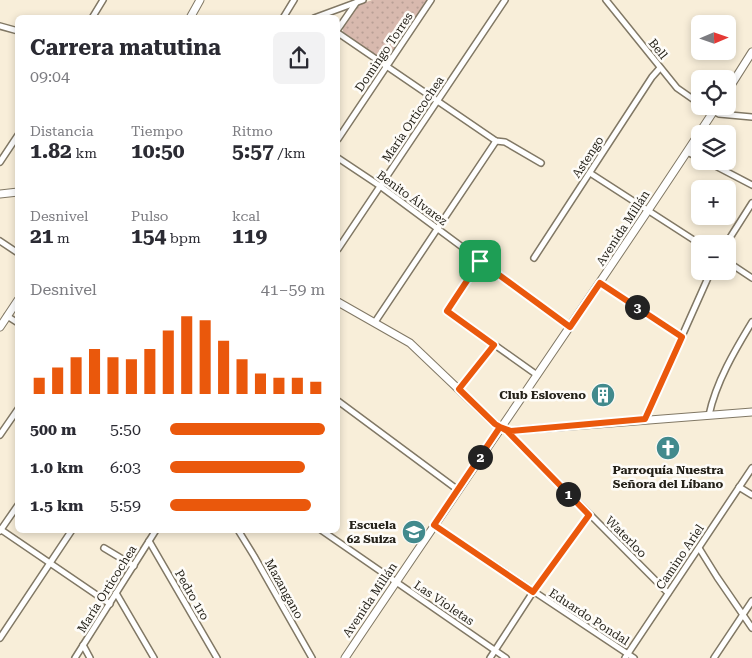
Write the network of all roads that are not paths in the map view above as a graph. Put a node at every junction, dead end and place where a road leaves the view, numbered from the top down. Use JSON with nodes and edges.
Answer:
{"nodes":[{"id":1,"x":103,"y":0,"type":"edge"},
{"id":2,"x":200,"y":0,"type":"edge"},
{"id":3,"x":294,"y":0,"type":"edge"},
{"id":4,"x":364,"y":0,"type":"edge"},
{"id":5,"x":430,"y":0,"type":"edge"},
{"id":6,"x":505,"y":0,"type":"edge"},
{"id":7,"x":606,"y":0,"type":"edge"},
{"id":8,"x":357,"y":1,"type":"edge"},
{"id":9,"x":94,"y":15,"type":"edge"},
{"id":10,"x":192,"y":15,"type":"edge"},
{"id":11,"x":285,"y":15,"type":"edge"},
{"id":12,"x":319,"y":15,"type":"edge"},
{"id":13,"x":0,"y":26,"type":"edge"},
{"id":14,"x":340,"y":26,"type":"edge"},
{"id":15,"x":15,"y":30,"type":"edge"},
{"id":16,"x":340,"y":34,"type":"edge"},
{"id":17,"x":752,"y":52,"type":"edge"},
{"id":18,"x":386,"y":67,"type":"junction"},
{"id":19,"x":660,"y":68,"type":"junction"},
{"id":20,"x":736,"y":77,"type":"edge"},
{"id":21,"x":691,"y":98,"type":"edge"},
{"id":22,"x":438,"y":101,"type":"junction"},
{"id":23,"x":711,"y":115,"type":"edge"},
{"id":24,"x":724,"y":115,"type":"edge"},
{"id":25,"x":752,"y":117,"type":"edge"},
{"id":26,"x":340,"y":136,"type":"edge"},
{"id":27,"x":15,"y":140,"type":"edge"},
{"id":28,"x":496,"y":141,"type":"junction"},
{"id":29,"x":687,"y":152,"type":"junction"},
{"id":30,"x":691,"y":154,"type":"edge"},
{"id":31,"x":340,"y":159,"type":"edge"},
{"id":32,"x":0,"y":162,"type":"edge"},
{"id":33,"x":541,"y":162,"type":"dead end"},
{"id":34,"x":723,"y":170,"type":"edge"},
{"id":35,"x":590,"y":173,"type":"junction"},
{"id":36,"x":752,"y":185,"type":"edge"},
{"id":37,"x":380,"y":186,"type":"junction"},
{"id":38,"x":15,"y":192,"type":"edge"},
{"id":39,"x":0,"y":194,"type":"edge"},
{"id":40,"x":752,"y":203,"type":"edge"},
{"id":41,"x":648,"y":211,"type":"junction"},
{"id":42,"x":437,"y":229,"type":"junction"},
{"id":43,"x":732,"y":235,"type":"edge"},
{"id":44,"x":691,"y":238,"type":"edge"},
{"id":45,"x":0,"y":241,"type":"edge"},
{"id":46,"x":340,"y":246,"type":"edge"},
{"id":47,"x":15,"y":251,"type":"edge"},
{"id":48,"x":534,"y":258,"type":"dead end"},
{"id":49,"x":480,"y":261,"type":"junction"},
{"id":50,"x":736,"y":267,"type":"edge"},
{"id":51,"x":752,"y":278,"type":"edge"},
{"id":52,"x":707,"y":280,"type":"edge"},
{"id":53,"x":600,"y":283,"type":"junction"},
{"id":54,"x":340,"y":303,"type":"edge"},
{"id":55,"x":15,"y":304,"type":"edge"},
{"id":56,"x":7,"y":316,"type":"junction"},
{"id":57,"x":15,"y":321,"type":"edge"},
{"id":58,"x":375,"y":322,"type":"junction"},
{"id":59,"x":752,"y":322,"type":"edge"},
{"id":60,"x":0,"y":327,"type":"edge"},
{"id":61,"x":570,"y":327,"type":"junction"},
{"id":62,"x":682,"y":337,"type":"junction"},
{"id":63,"x":494,"y":345,"type":"junction"},
{"id":64,"x":537,"y":375,"type":"junction"},
{"id":65,"x":459,"y":389,"type":"junction"},
{"id":66,"x":340,"y":402,"type":"edge"},
{"id":67,"x":752,"y":412,"type":"edge"},
{"id":68,"x":15,"y":413,"type":"edge"},
{"id":69,"x":709,"y":415,"type":"junction"},
{"id":70,"x":645,"y":419,"type":"junction"},
{"id":71,"x":503,"y":429,"type":"junction"},
{"id":72,"x":0,"y":435,"type":"edge"},
{"id":73,"x":752,"y":468,"type":"edge"},
{"id":74,"x":740,"y":487,"type":"junction"},
{"id":75,"x":458,"y":490,"type":"junction"},
{"id":76,"x":752,"y":495,"type":"edge"},
{"id":77,"x":15,"y":509,"type":"edge"},
{"id":78,"x":589,"y":515,"type":"junction"},
{"id":79,"x":434,"y":525,"type":"junction"},
{"id":80,"x":0,"y":530,"type":"edge"},
{"id":81,"x":70,"y":533,"type":"edge"},
{"id":82,"x":154,"y":533,"type":"edge"},
{"id":83,"x":240,"y":533,"type":"edge"},
{"id":84,"x":325,"y":533,"type":"edge"},
{"id":85,"x":149,"y":541,"type":"junction"},
{"id":86,"x":104,"y":548,"type":"dead end"},
{"id":87,"x":699,"y":548,"type":"junction"},
{"id":88,"x":50,"y":563,"type":"junction"},
{"id":89,"x":134,"y":566,"type":"junction"},
{"id":90,"x":396,"y":582,"type":"junction"},
{"id":91,"x":533,"y":592,"type":"junction"},
{"id":92,"x":668,"y":593,"type":"junction"},
{"id":93,"x":116,"y":594,"type":"junction"},
{"id":94,"x":752,"y":601,"type":"edge"},
{"id":95,"x":110,"y":604,"type":"junction"},
{"id":96,"x":743,"y":615,"type":"junction"},
{"id":97,"x":752,"y":628,"type":"edge"},
{"id":98,"x":0,"y":638,"type":"edge"},
{"id":99,"x":84,"y":645,"type":"junction"},
{"id":100,"x":495,"y":650,"type":"junction"},
{"id":101,"x":626,"y":656,"type":"edge"},
{"id":102,"x":75,"y":658,"type":"edge"},
{"id":103,"x":90,"y":658,"type":"edge"},
{"id":104,"x":154,"y":658,"type":"edge"},
{"id":105,"x":217,"y":658,"type":"edge"},
{"id":106,"x":312,"y":658,"type":"edge"},
{"id":107,"x":344,"y":658,"type":"edge"},
{"id":108,"x":490,"y":658,"type":"edge"},
{"id":109,"x":506,"y":658,"type":"edge"},
{"id":110,"x":634,"y":658,"type":"edge"},
{"id":111,"x":714,"y":658,"type":"edge"}],
"edges":[{"from":1,"to":9,"type":"street"},
{"from":2,"to":10,"type":"main road"},
{"from":3,"to":11,"type":"street"},
{"from":4,"to":8,"type":"street"},
{"from":5,"to":18,"type":"street","name":"Domingo Torres"},
{"from":6,"to":22,"type":"street","name":"María Orticochea"},
{"from":7,"to":19,"type":"street","name":"Bell"},
{"from":8,"to":12,"type":"street"},
{"from":8,"to":14,"type":"street"},
{"from":13,"to":15,"type":"street"},
{"from":16,"to":18,"type":"street"},
{"from":17,"to":20,"type":"main road"},
{"from":18,"to":22,"type":"street"},
{"from":18,"to":26,"type":"street","name":"Domingo Torres"},
{"from":19,"to":21,"type":"street","name":"Bell"},
{"from":19,"to":35,"type":"street","name":"Astengo"},
{"from":22,"to":28,"type":"street"},
{"from":22,"to":37,"type":"street","name":"María Orticochea"},
{"from":23,"to":29,"type":"main road","name":"Avenida Millán"},
{"from":24,"to":25,"type":"street"},
{"from":27,"to":32,"type":"street"},
{"from":28,"to":33,"type":"street"},
{"from":28,"to":42,"type":"street"},
{"from":29,"to":30,"type":"street"},
{"from":29,"to":41,"type":"main road","name":"Avenida Millán"},
{"from":31,"to":37,"type":"street","name":"Benito Álvarez"},
{"from":34,"to":36,"type":"street"},
{"from":35,"to":41,"type":"street"},
{"from":35,"to":48,"type":"street","name":"Astengo"},
{"from":37,"to":42,"type":"street","name":"Benito Álvarez"},
{"from":37,"to":46,"type":"street","name":"María Orticochea"},
{"from":38,"to":39,"type":"main road"},
{"from":40,"to":43,"type":"street"},
{"from":41,"to":44,"type":"street"},
{"from":41,"to":53,"type":"main road","name":"Avenida Millán"},
{"from":42,"to":49,"type":"street","name":"Benito Álvarez"},
{"from":42,"to":58,"type":"street"},
{"from":45,"to":47,"type":"street"},
{"from":49,"to":61,"type":"street","name":"Benito Álvarez"},
{"from":49,"to":63,"type":"street"},
{"from":50,"to":51,"type":"street"},
{"from":52,"to":62,"type":"street"},
{"from":53,"to":61,"type":"main road","name":"Avenida Millán"},
{"from":53,"to":62,"type":"street"},
{"from":54,"to":58,"type":"main road"},
{"from":55,"to":56,"type":"main road"},
{"from":56,"to":57,"type":"street"},
{"from":56,"to":60,"type":"main road"},
{"from":58,"to":65,"type":"main road"},
{"from":59,"to":69,"type":"street"},
{"from":61,"to":64,"type":"main road","name":"Avenida Millán"},
{"from":62,"to":70,"type":"street"},
{"from":63,"to":64,"type":"street"},
{"from":63,"to":65,"type":"street"},
{"from":64,"to":71,"type":"main road","name":"Avenida Millán"},
{"from":65,"to":71,"type":"main road"},
{"from":66,"to":75,"type":"street"},
{"from":67,"to":69,"type":"main road"},
{"from":68,"to":72,"type":"street"},
{"from":69,"to":70,"type":"main road"},
{"from":70,"to":71,"type":"main road"},
{"from":71,"to":75,"type":"main road","name":"Avenida Millán"},
{"from":71,"to":78,"type":"street","name":"Waterloo"},
{"from":73,"to":74,"type":"street","name":"Camino Ariel"},
{"from":74,"to":76,"type":"street"},
{"from":74,"to":87,"type":"street","name":"Camino Ariel"},
{"from":75,"to":79,"type":"main road","name":"Avenida Millán"},
{"from":77,"to":80,"type":"street"},
{"from":78,"to":91,"type":"street"},
{"from":78,"to":92,"type":"street","name":"Waterloo"},
{"from":79,"to":90,"type":"main road","name":"Avenida Millán"},
{"from":79,"to":91,"type":"street","name":"Eduardo Pondal"},
{"from":80,"to":88,"type":"street"},
{"from":81,"to":88,"type":"street"},
{"from":82,"to":85,"type":"street","name":"María Orticochea"},
{"from":83,"to":106,"type":"street","name":"Mazangano"},
{"from":84,"to":90,"type":"street","name":"Las Violetas"},
{"from":85,"to":89,"type":"street","name":"María Orticochea"},
{"from":85,"to":105,"type":"street","name":"Pedro 1ro"},
{"from":86,"to":89,"type":"street"},
{"from":87,"to":92,"type":"street","name":"Camino Ariel"},
{"from":87,"to":96,"type":"street"},
{"from":88,"to":95,"type":"street"},
{"from":88,"to":98,"type":"street"},
{"from":89,"to":93,"type":"street","name":"María Orticochea"},
{"from":90,"to":100,"type":"street","name":"Las Violetas"},
{"from":90,"to":107,"type":"main road","name":"Avenida Millán"},
{"from":91,"to":100,"type":"street"},
{"from":91,"to":101,"type":"street","name":"Eduardo Pondal"},
{"from":92,"to":101,"type":"street","name":"Camino Ariel"},
{"from":93,"to":95,"type":"street","name":"María Orticochea"},
{"from":93,"to":104,"type":"street"},
{"from":94,"to":96,"type":"street"},
{"from":95,"to":99,"type":"street","name":"María Orticochea"},
{"from":96,"to":97,"type":"street"},
{"from":96,"to":111,"type":"street"},
{"from":99,"to":102,"type":"street","name":"María Orticochea"},
{"from":99,"to":103,"type":"street"},
{"from":100,"to":108,"type":"street"},
{"from":100,"to":109,"type":"street","name":"Las Violetas"},
{"from":101,"to":110,"type":"street","name":"Eduardo Pondal"}]}
